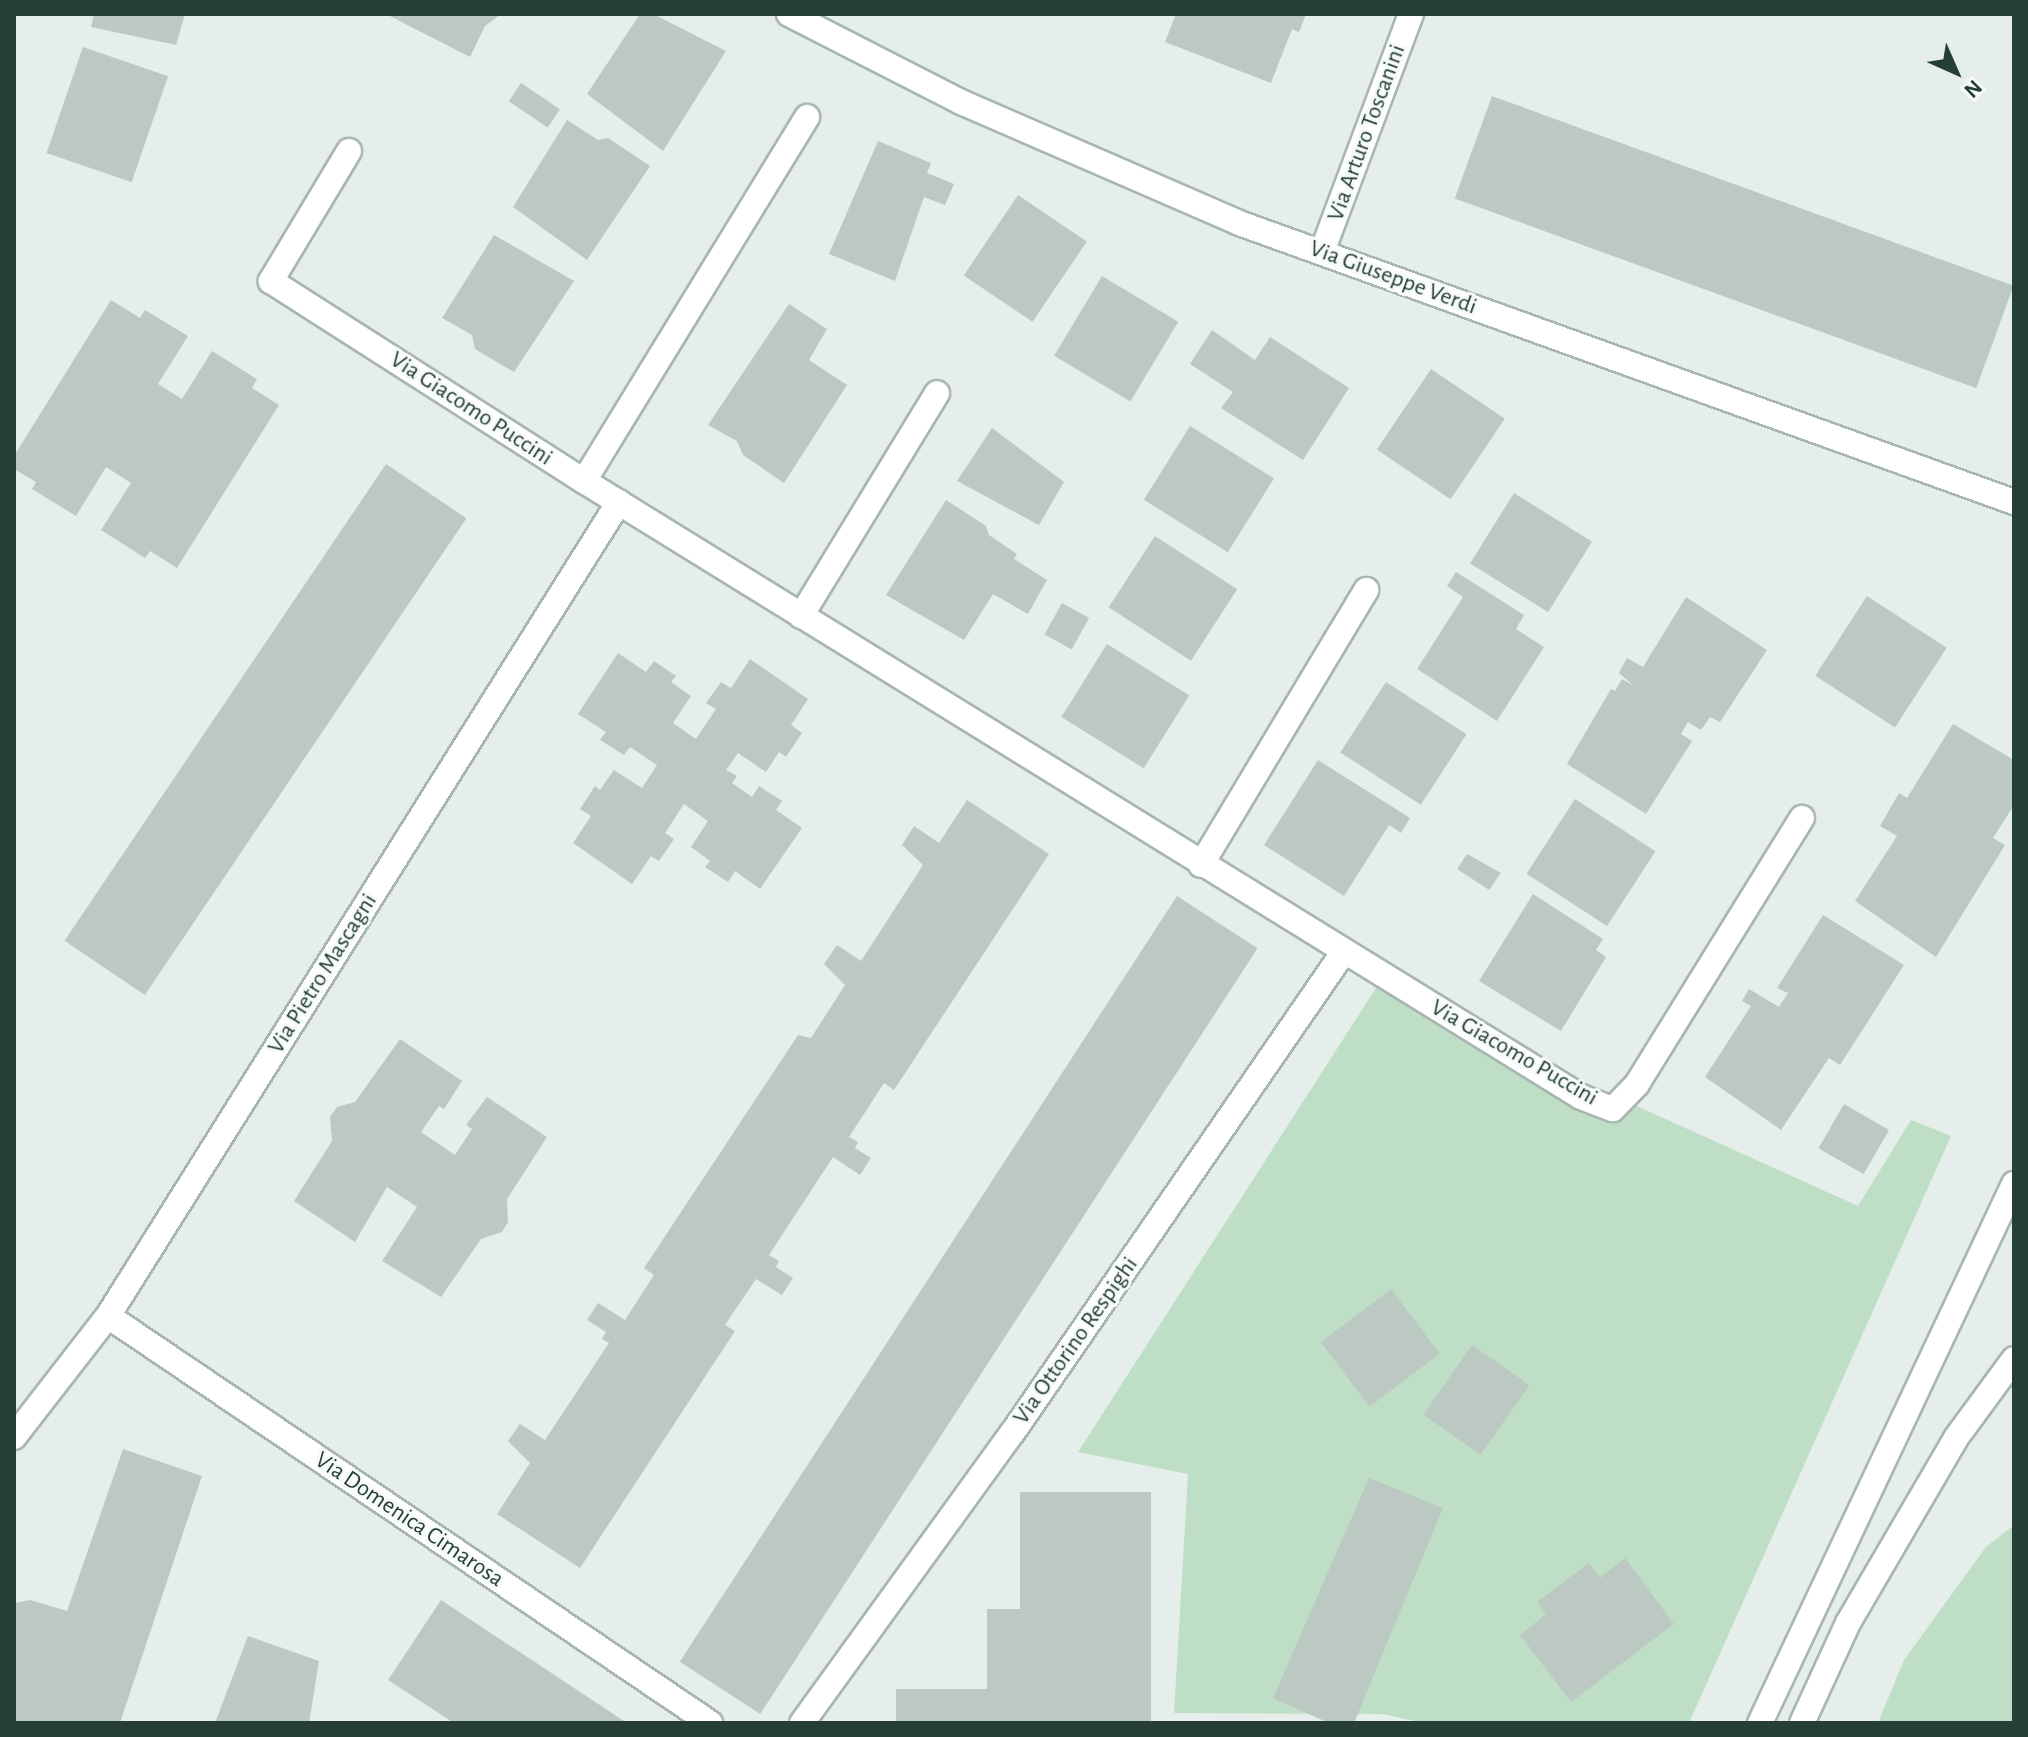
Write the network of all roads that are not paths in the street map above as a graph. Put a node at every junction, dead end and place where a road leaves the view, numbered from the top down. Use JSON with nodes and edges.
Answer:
{"nodes":[{"id":1,"x":789,"y":14,"type":"edge"},
{"id":2,"x":1411,"y":14,"type":"edge"},
{"id":3,"x":807,"y":117,"type":"dead end"},
{"id":4,"x":349,"y":151,"type":"dead end"},
{"id":5,"x":1322,"y":252,"type":"junction"},
{"id":6,"x":937,"y":393,"type":"dead end"},
{"id":7,"x":584,"y":481,"type":"junction"},
{"id":8,"x":619,"y":502,"type":"junction"},
{"id":9,"x":2014,"y":502,"type":"edge"},
{"id":10,"x":1366,"y":590,"type":"dead end"},
{"id":11,"x":801,"y":616,"type":"junction"},
{"id":12,"x":1802,"y":818,"type":"dead end"},
{"id":13,"x":1201,"y":865,"type":"junction"},
{"id":14,"x":1343,"y":953,"type":"junction"},
{"id":15,"x":2014,"y":1184,"type":"edge"},
{"id":16,"x":108,"y":1316,"type":"junction"},
{"id":17,"x":2014,"y":1359,"type":"edge"},
{"id":18,"x":14,"y":1437,"type":"edge"},
{"id":19,"x":710,"y":1723,"type":"edge"},
{"id":20,"x":802,"y":1723,"type":"edge"},
{"id":21,"x":1760,"y":1723,"type":"edge"},
{"id":22,"x":1802,"y":1723,"type":"edge"}],
"edges":[{"from":1,"to":5,"type":"street","name":"Via Giuseppe Verdi"},
{"from":2,"to":5,"type":"street","name":"Via Arturo Toscanini"},
{"from":3,"to":7,"type":"street"},
{"from":4,"to":7,"type":"street","name":"Via Giacomo Puccini"},
{"from":5,"to":9,"type":"street","name":"Via Giuseppe Verdi"},
{"from":6,"to":11,"type":"street"},
{"from":7,"to":8,"type":"street","name":"Via Giacomo Puccini"},
{"from":8,"to":11,"type":"street","name":"Via Giacomo Puccini"},
{"from":8,"to":16,"type":"street","name":"Via Pietro Mascagni"},
{"from":10,"to":13,"type":"street"},
{"from":11,"to":13,"type":"street","name":"Via Giacomo Puccini"},
{"from":12,"to":14,"type":"street","name":"Via Giacomo Puccini"},
{"from":13,"to":14,"type":"street","name":"Via Giacomo Puccini"},
{"from":14,"to":20,"type":"street","name":"Via Ottorino Respighi"},
{"from":15,"to":21,"type":"street"},
{"from":16,"to":18,"type":"street","name":"Via Pietro Mascagni"},
{"from":16,"to":19,"type":"street","name":"Via Domenica Cimarosa"},
{"from":17,"to":22,"type":"street"}]}
